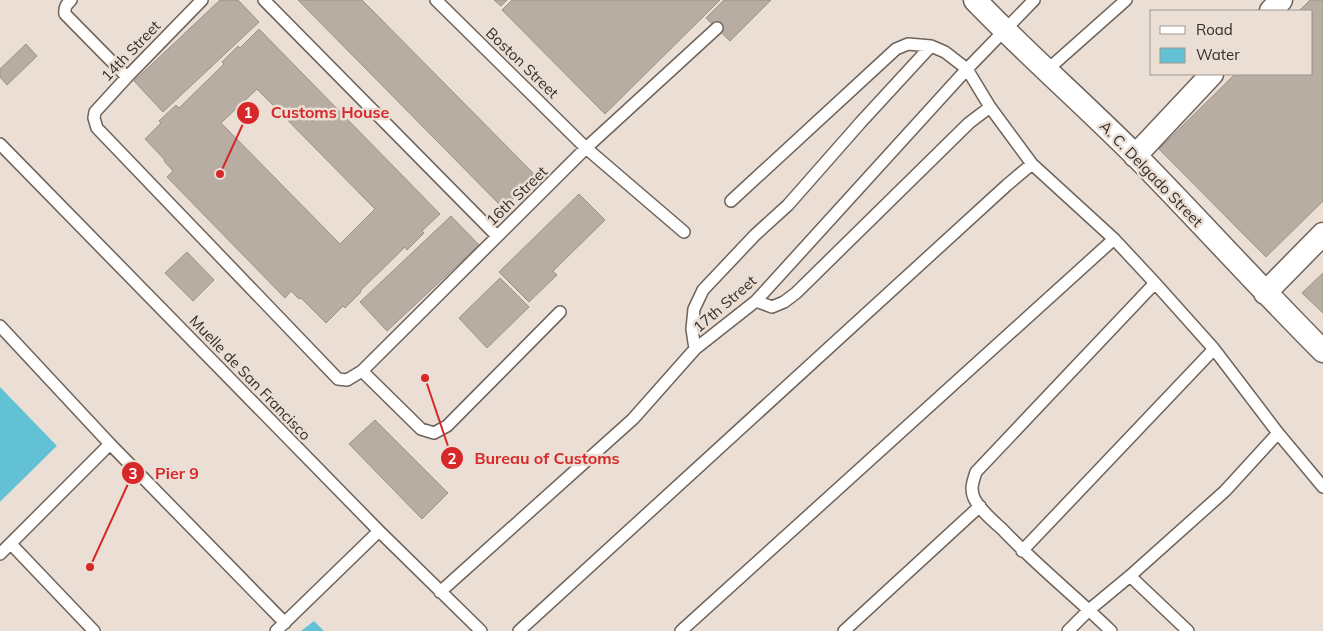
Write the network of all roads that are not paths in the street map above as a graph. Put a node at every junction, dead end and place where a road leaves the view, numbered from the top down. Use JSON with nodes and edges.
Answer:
{"nodes":[{"id":1,"x":71,"y":0,"type":"edge"},
{"id":2,"x":202,"y":0,"type":"edge"},
{"id":3,"x":264,"y":0,"type":"edge"},
{"id":4,"x":436,"y":0,"type":"edge"},
{"id":5,"x":975,"y":0,"type":"edge"},
{"id":6,"x":1034,"y":0,"type":"edge"},
{"id":7,"x":1126,"y":0,"type":"edge"},
{"id":8,"x":1282,"y":0,"type":"edge"},
{"id":9,"x":1272,"y":10,"type":"edge"},
{"id":10,"x":717,"y":28,"type":"dead end"},
{"id":11,"x":1005,"y":31,"type":"junction"},
{"id":12,"x":931,"y":46,"type":"junction"},
{"id":13,"x":967,"y":69,"type":"junction"},
{"id":14,"x":1046,"y":71,"type":"junction"},
{"id":15,"x":1211,"y":75,"type":"edge"},
{"id":16,"x":127,"y":77,"type":"junction"},
{"id":17,"x":990,"y":106,"type":"junction"},
{"id":18,"x":0,"y":144,"type":"edge"},
{"id":19,"x":586,"y":148,"type":"junction"},
{"id":20,"x":1135,"y":156,"type":"junction"},
{"id":21,"x":1032,"y":164,"type":"junction"},
{"id":22,"x":731,"y":201,"type":"dead end"},
{"id":23,"x":684,"y":232,"type":"dead end"},
{"id":24,"x":1323,"y":234,"type":"edge"},
{"id":25,"x":497,"y":236,"type":"junction"},
{"id":26,"x":1114,"y":239,"type":"junction"},
{"id":27,"x":1155,"y":283,"type":"junction"},
{"id":28,"x":1265,"y":293,"type":"junction"},
{"id":29,"x":756,"y":301,"type":"junction"},
{"id":30,"x":560,"y":312,"type":"dead end"},
{"id":31,"x":0,"y":326,"type":"edge"},
{"id":32,"x":1214,"y":349,"type":"junction"},
{"id":33,"x":695,"y":350,"type":"junction"},
{"id":34,"x":1323,"y":351,"type":"edge"},
{"id":35,"x":362,"y":371,"type":"junction"},
{"id":36,"x":338,"y":379,"type":"joint"},
{"id":37,"x":1278,"y":433,"type":"junction"},
{"id":38,"x":110,"y":444,"type":"junction"},
{"id":39,"x":1323,"y":487,"type":"edge"},
{"id":40,"x":980,"y":506,"type":"junction"},
{"id":41,"x":379,"y":530,"type":"junction"},
{"id":42,"x":11,"y":544,"type":"junction"},
{"id":43,"x":1022,"y":551,"type":"junction"},
{"id":44,"x":0,"y":554,"type":"edge"},
{"id":45,"x":1130,"y":576,"type":"junction"},
{"id":46,"x":440,"y":592,"type":"junction"},
{"id":47,"x":1089,"y":610,"type":"junction"},
{"id":48,"x":281,"y":627,"type":"edge"},
{"id":49,"x":94,"y":631,"type":"edge"},
{"id":50,"x":481,"y":631,"type":"edge"},
{"id":51,"x":519,"y":631,"type":"edge"},
{"id":52,"x":681,"y":631,"type":"edge"},
{"id":53,"x":844,"y":631,"type":"edge"},
{"id":54,"x":1068,"y":631,"type":"edge"},
{"id":55,"x":1111,"y":631,"type":"edge"},
{"id":56,"x":1188,"y":631,"type":"edge"}],
"edges":[{"from":1,"to":16,"type":"lane"},
{"from":2,"to":16,"type":"lane","name":"14th Street"},
{"from":3,"to":25,"type":"lane"},
{"from":4,"to":19,"type":"lane","name":"Boston Street"},
{"from":5,"to":11,"type":"street","name":"A. C. Delgado Street"},
{"from":6,"to":11,"type":"lane","name":"17th Street"},
{"from":7,"to":14,"type":"lane"},
{"from":8,"to":9,"type":"street"},
{"from":10,"to":19,"type":"lane","name":"16th Street"},
{"from":11,"to":13,"type":"lane","name":"17th Street"},
{"from":11,"to":14,"type":"street","name":"A. C. Delgado Street"},
{"from":12,"to":13,"type":"lane"},
{"from":12,"to":22,"type":"lane"},
{"from":12,"to":33,"type":"lane"},
{"from":13,"to":17,"type":"lane"},
{"from":13,"to":29,"type":"lane","name":"17th Street"},
{"from":14,"to":20,"type":"street","name":"A. C. Delgado Street"},
{"from":15,"to":20,"type":"street"},
{"from":16,"to":36,"type":"lane","name":"14th Street"},
{"from":17,"to":21,"type":"lane"},
{"from":17,"to":29,"type":"lane"},
{"from":18,"to":41,"type":"lane","name":"Muelle de San Francisco"},
{"from":19,"to":23,"type":"lane","name":"Boston Street"},
{"from":19,"to":25,"type":"lane","name":"16th Street"},
{"from":20,"to":28,"type":"street","name":"A. C. Delgado Street"},
{"from":21,"to":26,"type":"lane"},
{"from":21,"to":51,"type":"lane"},
{"from":24,"to":28,"type":"street"},
{"from":25,"to":35,"type":"lane","name":"16th Street"},
{"from":26,"to":27,"type":"lane"},
{"from":26,"to":52,"type":"lane"},
{"from":27,"to":32,"type":"lane"},
{"from":27,"to":40,"type":"lane"},
{"from":28,"to":34,"type":"street","name":"A. C. Delgado Street"},
{"from":29,"to":33,"type":"lane","name":"17th Street"},
{"from":30,"to":35,"type":"lane"},
{"from":31,"to":38,"type":"lane"},
{"from":32,"to":37,"type":"lane"},
{"from":32,"to":43,"type":"lane"},
{"from":33,"to":46,"type":"lane","name":"17th Street"},
{"from":35,"to":36,"type":"lane","name":"16th Street"},
{"from":37,"to":39,"type":"lane"},
{"from":37,"to":45,"type":"lane"},
{"from":38,"to":42,"type":"lane"},
{"from":38,"to":48,"type":"lane"},
{"from":40,"to":43,"type":"lane"},
{"from":40,"to":53,"type":"lane"},
{"from":41,"to":46,"type":"lane","name":"Muelle de San Francisco"},
{"from":41,"to":48,"type":"lane"},
{"from":42,"to":44,"type":"lane"},
{"from":42,"to":49,"type":"lane"},
{"from":43,"to":47,"type":"lane"},
{"from":45,"to":47,"type":"lane"},
{"from":45,"to":56,"type":"lane"},
{"from":46,"to":50,"type":"lane","name":"Muelle de San Francisco"},
{"from":47,"to":54,"type":"lane"},
{"from":47,"to":55,"type":"lane"}]}
